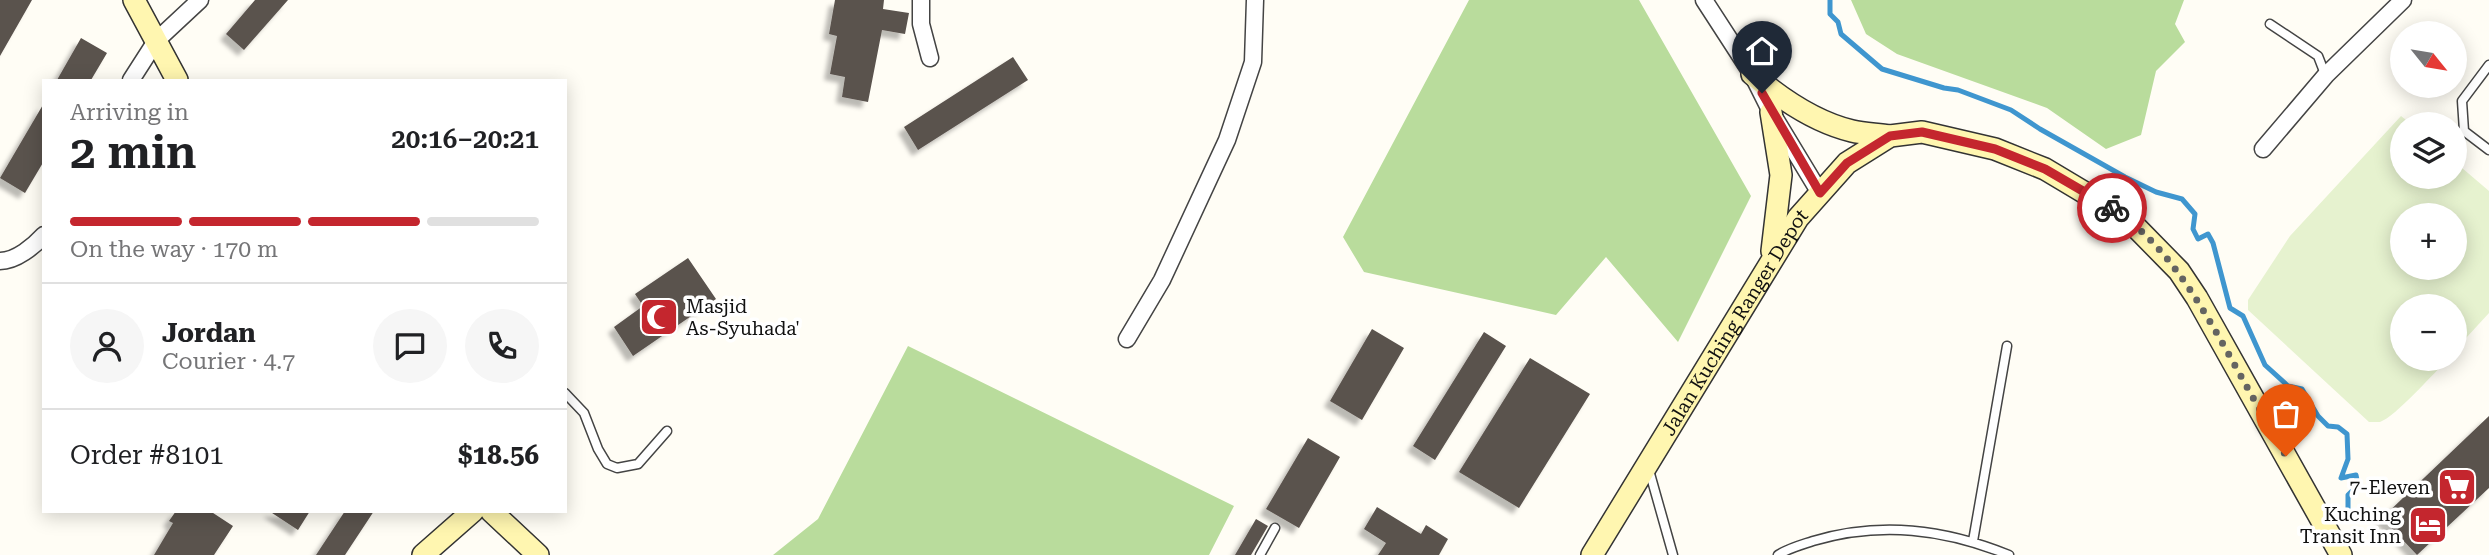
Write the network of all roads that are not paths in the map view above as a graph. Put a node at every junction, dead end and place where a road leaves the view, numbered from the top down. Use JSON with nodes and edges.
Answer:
{"nodes":[{"id":1,"x":134,"y":0,"type":"edge"},
{"id":2,"x":200,"y":0,"type":"edge"},
{"id":3,"x":921,"y":0,"type":"edge"},
{"id":4,"x":1255,"y":0,"type":"edge"},
{"id":5,"x":1704,"y":0,"type":"edge"},
{"id":6,"x":2403,"y":0,"type":"edge"},
{"id":7,"x":2270,"y":24,"type":"dead end"},
{"id":8,"x":156,"y":41,"type":"junction"},
{"id":9,"x":930,"y":58,"type":"dead end"},
{"id":10,"x":2488,"y":68,"type":"edge"},
{"id":11,"x":1752,"y":74,"type":"junction"},
{"id":12,"x":2326,"y":75,"type":"junction"},
{"id":13,"x":132,"y":79,"type":"edge"},
{"id":14,"x":176,"y":79,"type":"edge"},
{"id":15,"x":1771,"y":112,"type":"junction"},
{"id":16,"x":1890,"y":136,"type":"junction"},
{"id":17,"x":2263,"y":149,"type":"dead end"},
{"id":18,"x":2489,"y":150,"type":"edge"},
{"id":19,"x":1820,"y":193,"type":"junction"},
{"id":20,"x":42,"y":237,"type":"edge"},
{"id":21,"x":0,"y":261,"type":"edge"},
{"id":22,"x":1770,"y":264,"type":"junction"},
{"id":23,"x":1127,"y":339,"type":"dead end"},
{"id":24,"x":2007,"y":346,"type":"dead end"},
{"id":25,"x":567,"y":395,"type":"edge"},
{"id":26,"x":667,"y":431,"type":"dead end"},
{"id":27,"x":1647,"y":464,"type":"junction"},
{"id":28,"x":471,"y":513,"type":"edge"},
{"id":29,"x":493,"y":513,"type":"edge"},
{"id":30,"x":1276,"y":528,"type":"dead end"},
{"id":31,"x":1973,"y":541,"type":"junction"},
{"id":32,"x":423,"y":555,"type":"edge"},
{"id":33,"x":538,"y":555,"type":"edge"},
{"id":34,"x":1260,"y":555,"type":"edge"},
{"id":35,"x":1592,"y":555,"type":"edge"},
{"id":36,"x":1674,"y":555,"type":"edge"},
{"id":37,"x":1778,"y":555,"type":"edge"},
{"id":38,"x":2009,"y":555,"type":"edge"},
{"id":39,"x":2341,"y":555,"type":"edge"}],
"edges":[{"from":1,"to":8,"type":"street"},
{"from":2,"to":8,"type":"street"},
{"from":3,"to":9,"type":"street"},
{"from":4,"to":23,"type":"street"},
{"from":5,"to":11,"type":"street"},
{"from":6,"to":12,"type":"street"},
{"from":7,"to":12,"type":"lane"},
{"from":8,"to":13,"type":"street"},
{"from":8,"to":14,"type":"street"},
{"from":10,"to":18,"type":"lane"},
{"from":11,"to":15,"type":"street"},
{"from":11,"to":16,"type":"street"},
{"from":12,"to":17,"type":"street"},
{"from":15,"to":19,"type":"street"},
{"from":15,"to":22,"type":"street"},
{"from":16,"to":19,"type":"street","name":"Jalan Kuching Ranger Depot"},
{"from":16,"to":39,"type":"street","name":"Jalan Kuching Ranger Depot"},
{"from":19,"to":22,"type":"street","name":"Jalan Kuching Ranger Depot"},
{"from":20,"to":21,"type":"street"},
{"from":22,"to":27,"type":"street","name":"Jalan Kuching Ranger Depot"},
{"from":24,"to":31,"type":"lane"},
{"from":25,"to":26,"type":"lane"},
{"from":27,"to":35,"type":"street","name":"Jalan Kuching Ranger Depot"},
{"from":27,"to":36,"type":"lane"},
{"from":28,"to":32,"type":"street"},
{"from":29,"to":33,"type":"street"},
{"from":30,"to":34,"type":"lane"},
{"from":31,"to":37,"type":"lane"},
{"from":31,"to":38,"type":"lane"}]}
